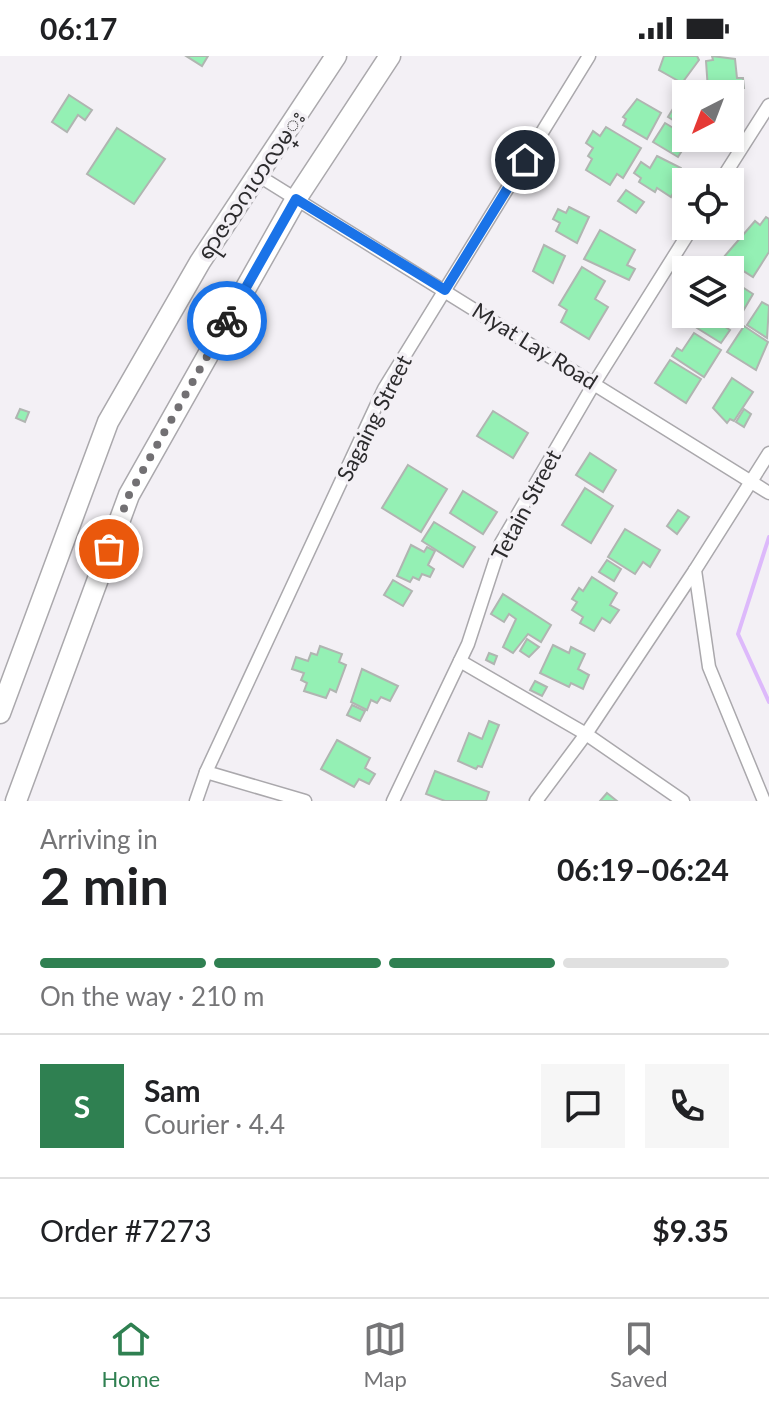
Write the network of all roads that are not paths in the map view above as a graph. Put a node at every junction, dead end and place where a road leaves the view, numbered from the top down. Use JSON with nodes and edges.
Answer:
{"nodes":[{"id":1,"x":336,"y":56,"type":"edge"},
{"id":2,"x":390,"y":56,"type":"edge"},
{"id":3,"x":589,"y":56,"type":"edge"},
{"id":4,"x":769,"y":105,"type":"edge"},
{"id":5,"x":729,"y":168,"type":"edge"},
{"id":6,"x":259,"y":176,"type":"junction"},
{"id":7,"x":296,"y":199,"type":"junction"},
{"id":8,"x":684,"y":240,"type":"edge"},
{"id":9,"x":445,"y":290,"type":"junction"},
{"id":10,"x":595,"y":382,"type":"junction"},
{"id":11,"x":769,"y":453,"type":"edge"},
{"id":12,"x":751,"y":481,"type":"junction"},
{"id":13,"x":769,"y":493,"type":"edge"},
{"id":14,"x":695,"y":570,"type":"junction"},
{"id":15,"x":460,"y":661,"type":"junction"},
{"id":16,"x":0,"y":713,"type":"edge"},
{"id":17,"x":586,"y":734,"type":"junction"},
{"id":18,"x":206,"y":772,"type":"junction"},
{"id":19,"x":16,"y":801,"type":"edge"},
{"id":20,"x":196,"y":801,"type":"edge"},
{"id":21,"x":305,"y":801,"type":"edge"},
{"id":22,"x":393,"y":801,"type":"edge"},
{"id":23,"x":536,"y":801,"type":"edge"},
{"id":24,"x":683,"y":801,"type":"edge"},
{"id":25,"x":764,"y":801,"type":"edge"}],
"edges":[{"from":1,"to":6,"type":"main road","name":"ရာဇသဂၤဟလမ္း"},
{"from":2,"to":7,"type":"main road","name":"ရာဇသဂၤဟလမ္း"},
{"from":3,"to":9,"type":"street","name":"Sagaing Street"},
{"from":4,"to":5,"type":"street"},
{"from":6,"to":7,"type":"street","name":"Myat Lay Road"},
{"from":6,"to":16,"type":"main road","name":"ရာဇသဂၤဟလမ္း"},
{"from":7,"to":9,"type":"street","name":"Myat Lay Road"},
{"from":7,"to":19,"type":"main road","name":"ရာဇသဂၤဟလမ္း"},
{"from":8,"to":10,"type":"street","name":"Tetain Street"},
{"from":9,"to":10,"type":"street","name":"Myat Lay Road"},
{"from":9,"to":18,"type":"street","name":"Sagaing Street"},
{"from":10,"to":12,"type":"street","name":"Myat Lay Road"},
{"from":10,"to":15,"type":"street","name":"Tetain Street"},
{"from":11,"to":12,"type":"street"},
{"from":12,"to":13,"type":"street","name":"Myat Lay Road"},
{"from":12,"to":14,"type":"street"},
{"from":14,"to":17,"type":"street"},
{"from":14,"to":25,"type":"street"},
{"from":15,"to":17,"type":"street"},
{"from":15,"to":22,"type":"street","name":"Tetain Street"},
{"from":17,"to":23,"type":"street"},
{"from":17,"to":24,"type":"street"},
{"from":18,"to":20,"type":"street","name":"Sagaing Street"},
{"from":18,"to":21,"type":"street"}]}
